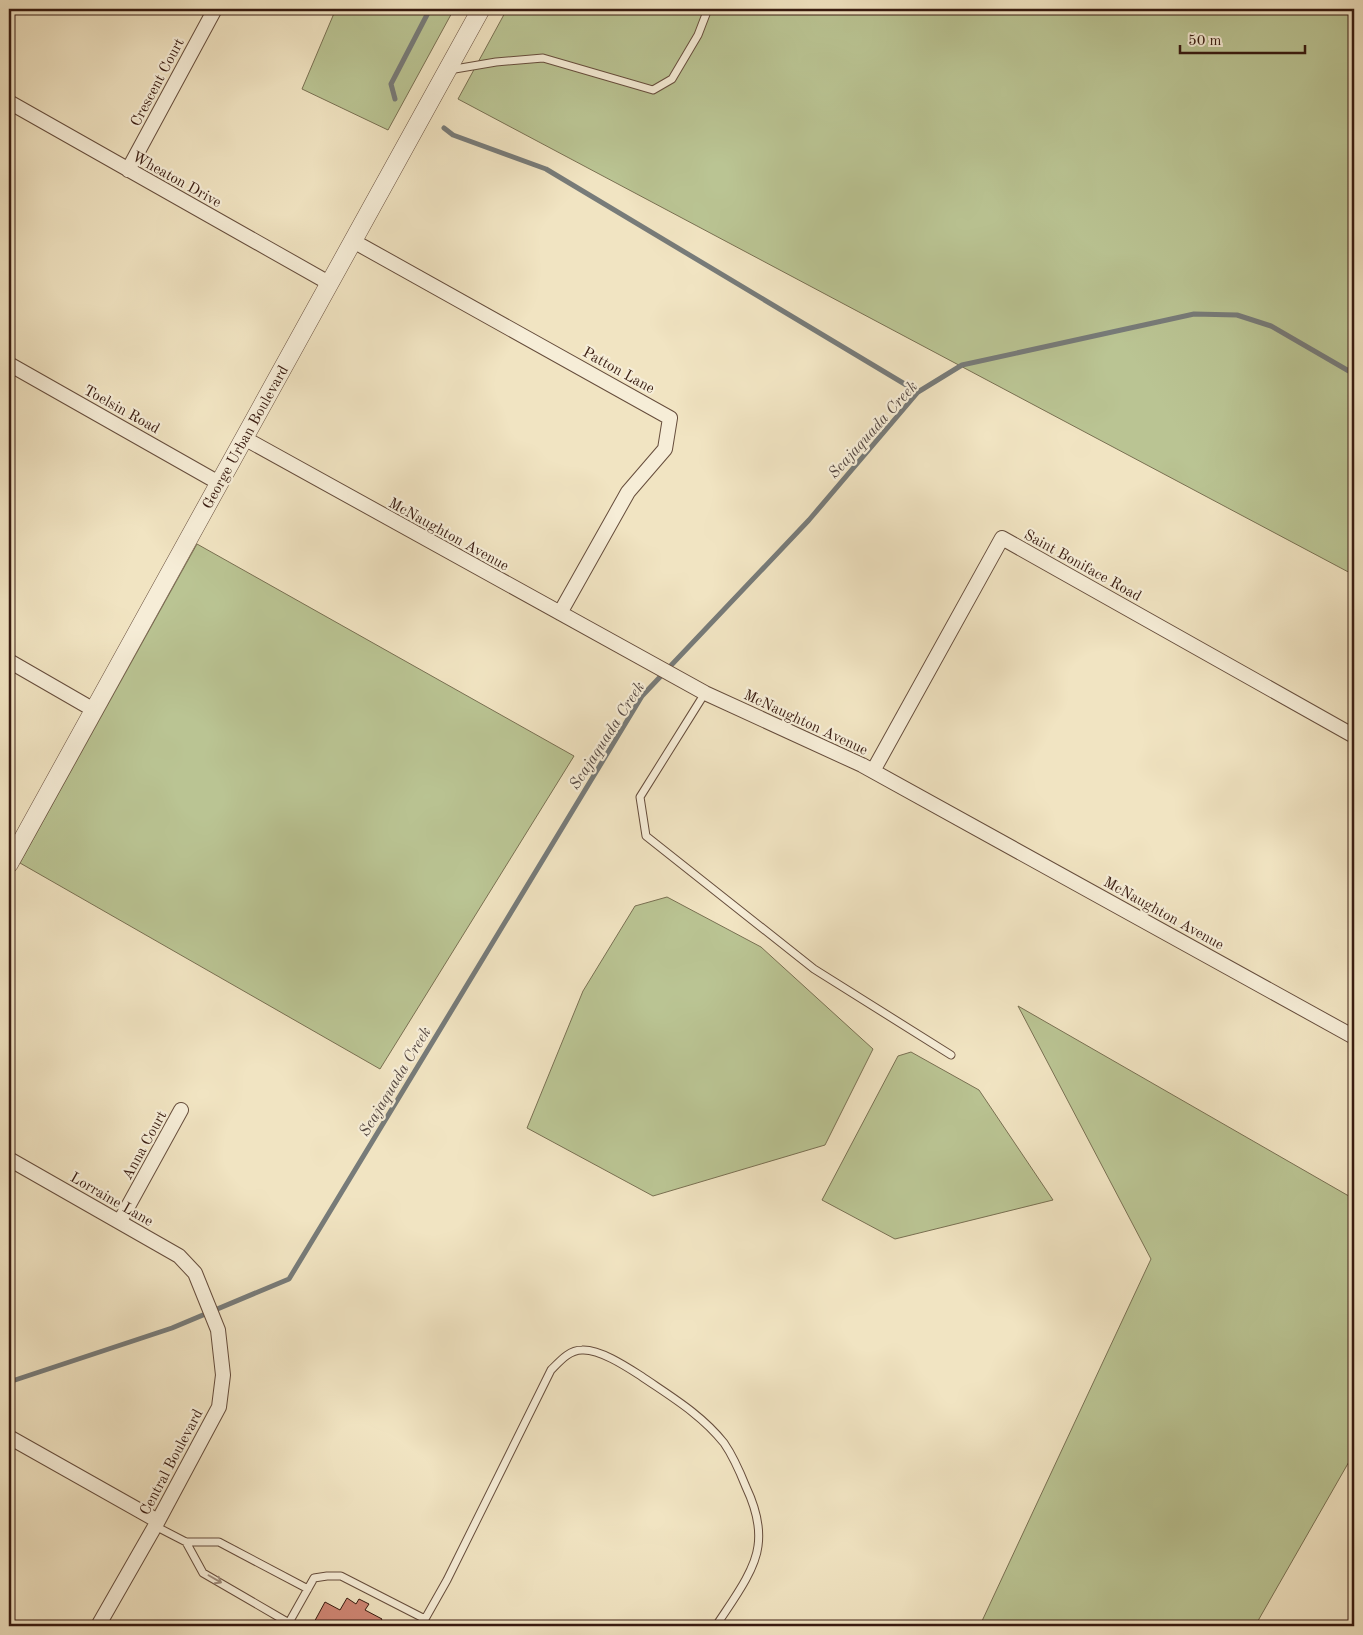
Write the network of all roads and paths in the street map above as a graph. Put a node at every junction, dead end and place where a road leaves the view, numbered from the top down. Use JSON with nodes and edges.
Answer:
{"nodes":[{"id":1,"x":215,"y":9,"type":"edge"},
{"id":2,"x":481,"y":9,"type":"edge"},
{"id":3,"x":708,"y":9,"type":"edge"},
{"id":4,"x":446,"y":70,"type":"junction"},
{"id":5,"x":9,"y":102,"type":"edge"},
{"id":6,"x":128,"y":170,"type":"junction"},
{"id":7,"x":352,"y":240,"type":"junction"},
{"id":8,"x":329,"y":283,"type":"junction"},
{"id":9,"x":9,"y":364,"type":"edge"},
{"id":10,"x":244,"y":438,"type":"junction"},
{"id":11,"x":220,"y":483,"type":"junction"},
{"id":12,"x":560,"y":613,"type":"junction"},
{"id":13,"x":9,"y":661,"type":"edge"},
{"id":14,"x":705,"y":694,"type":"junction"},
{"id":15,"x":94,"y":710,"type":"junction"},
{"id":16,"x":1354,"y":736,"type":"edge"},
{"id":17,"x":872,"y":771,"type":"junction"},
{"id":18,"x":9,"y":864,"type":"edge"},
{"id":19,"x":1354,"y":1037,"type":"edge"},
{"id":20,"x":951,"y":1056,"type":"dead end"},
{"id":21,"x":182,"y":1110,"type":"dead end"},
{"id":22,"x":9,"y":1158,"type":"edge"},
{"id":23,"x":120,"y":1221,"type":"junction"},
{"id":24,"x":195,"y":1273,"type":"joint"},
{"id":25,"x":9,"y":1437,"type":"edge"},
{"id":26,"x":157,"y":1523,"type":"junction"},
{"id":27,"x":186,"y":1542,"type":"junction"},
{"id":28,"x":308,"y":1589,"type":"junction"},
{"id":29,"x":425,"y":1619,"type":"junction"},
{"id":30,"x":288,"y":1624,"type":"edge"},
{"id":31,"x":98,"y":1626,"type":"edge"},
{"id":32,"x":421,"y":1626,"type":"edge"},
{"id":33,"x":716,"y":1626,"type":"edge"}],
"edges":[{"from":1,"to":6,"type":"street","name":"Crescent Court"},
{"from":2,"to":4,"type":"street","name":"George Urban Boulevard"},
{"from":3,"to":4,"type":"lane"},
{"from":4,"to":7,"type":"street","name":"George Urban Boulevard"},
{"from":5,"to":6,"type":"street","name":"Wheaton Drive"},
{"from":6,"to":8,"type":"street","name":"Wheaton Drive"},
{"from":7,"to":8,"type":"street","name":"George Urban Boulevard"},
{"from":7,"to":12,"type":"street","name":"Patton Lane"},
{"from":8,"to":10,"type":"street","name":"George Urban Boulevard"},
{"from":9,"to":11,"type":"street","name":"Toelsin Road"},
{"from":10,"to":11,"type":"street","name":"George Urban Boulevard"},
{"from":10,"to":12,"type":"street","name":"McNaughton Avenue"},
{"from":11,"to":15,"type":"street","name":"George Urban Boulevard"},
{"from":12,"to":14,"type":"street","name":"McNaughton Avenue"},
{"from":13,"to":15,"type":"street"},
{"from":14,"to":17,"type":"street","name":"McNaughton Avenue"},
{"from":14,"to":20,"type":"lane"},
{"from":15,"to":18,"type":"street","name":"George Urban Boulevard"},
{"from":16,"to":17,"type":"street","name":"Saint Boniface Road"},
{"from":17,"to":19,"type":"street","name":"McNaughton Avenue"},
{"from":21,"to":23,"type":"street","name":"Anna Court"},
{"from":22,"to":23,"type":"street","name":"Lorraine Lane"},
{"from":23,"to":24,"type":"street","name":"Lorraine Lane"},
{"from":24,"to":26,"type":"street","name":"Central Boulevard"},
{"from":25,"to":26,"type":"street"},
{"from":26,"to":27,"type":"lane"},
{"from":26,"to":31,"type":"street","name":"Central Boulevard"},
{"from":27,"to":28,"type":"lane"},
{"from":27,"to":30,"type":"lane","one_way":true},
{"from":28,"to":29,"type":"lane"},
{"from":28,"to":30,"type":"lane"},
{"from":29,"to":32,"type":"lane"},
{"from":29,"to":33,"type":"lane"}]}
